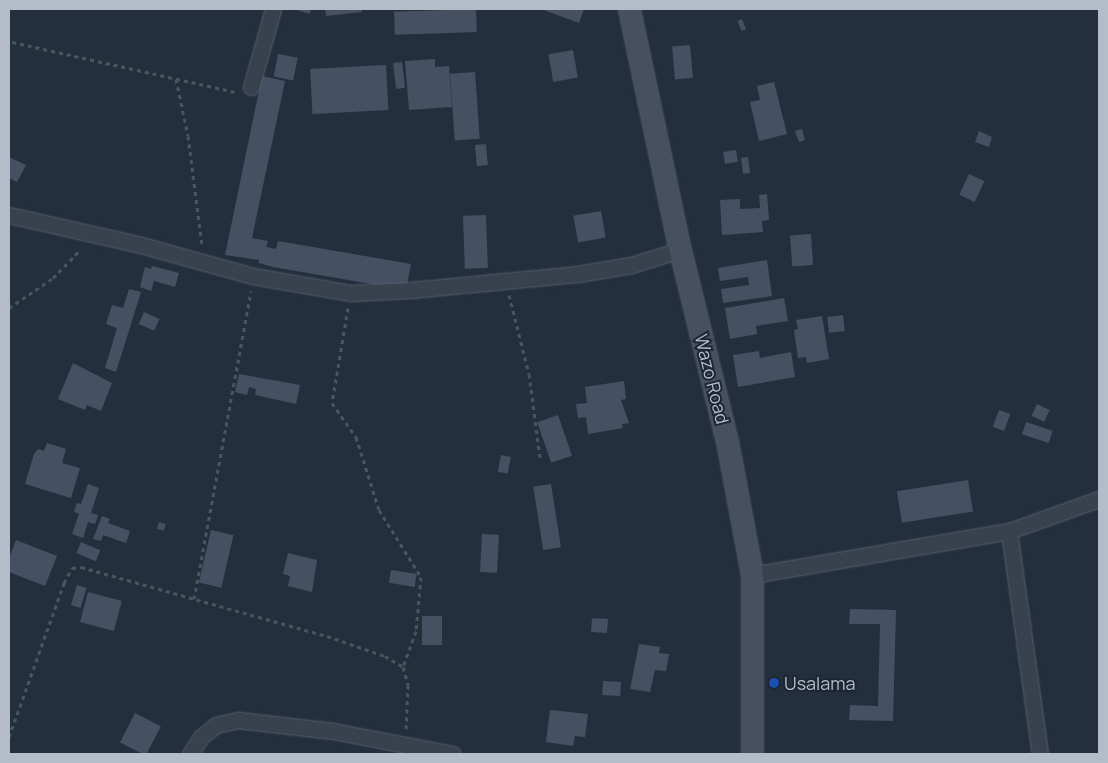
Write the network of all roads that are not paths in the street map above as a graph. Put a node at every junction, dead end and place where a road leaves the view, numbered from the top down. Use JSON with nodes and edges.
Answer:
{"nodes":[{"id":1,"x":273,"y":9,"type":"edge"},
{"id":2,"x":629,"y":9,"type":"edge"},
{"id":3,"x":252,"y":87,"type":"road end"},
{"id":4,"x":9,"y":215,"type":"edge"},
{"id":5,"x":680,"y":250,"type":"junction"},
{"id":6,"x":1099,"y":499,"type":"edge"},
{"id":7,"x":1009,"y":531,"type":"junction"},
{"id":8,"x":752,"y":576,"type":"junction"},
{"id":9,"x":190,"y":754,"type":"edge"},
{"id":10,"x":453,"y":754,"type":"edge"},
{"id":11,"x":752,"y":754,"type":"edge"},
{"id":12,"x":1040,"y":754,"type":"edge"}],
"edges":[{"from":1,"to":3,"type":"street"},
{"from":2,"to":5,"type":"main road","name":"Wazo Road"},
{"from":4,"to":5,"type":"street"},
{"from":5,"to":8,"type":"main road","name":"Wazo Road"},
{"from":6,"to":7,"type":"street"},
{"from":7,"to":8,"type":"street"},
{"from":7,"to":12,"type":"street"},
{"from":8,"to":11,"type":"main road","name":"Wazo Road"},
{"from":9,"to":10,"type":"street"}]}
